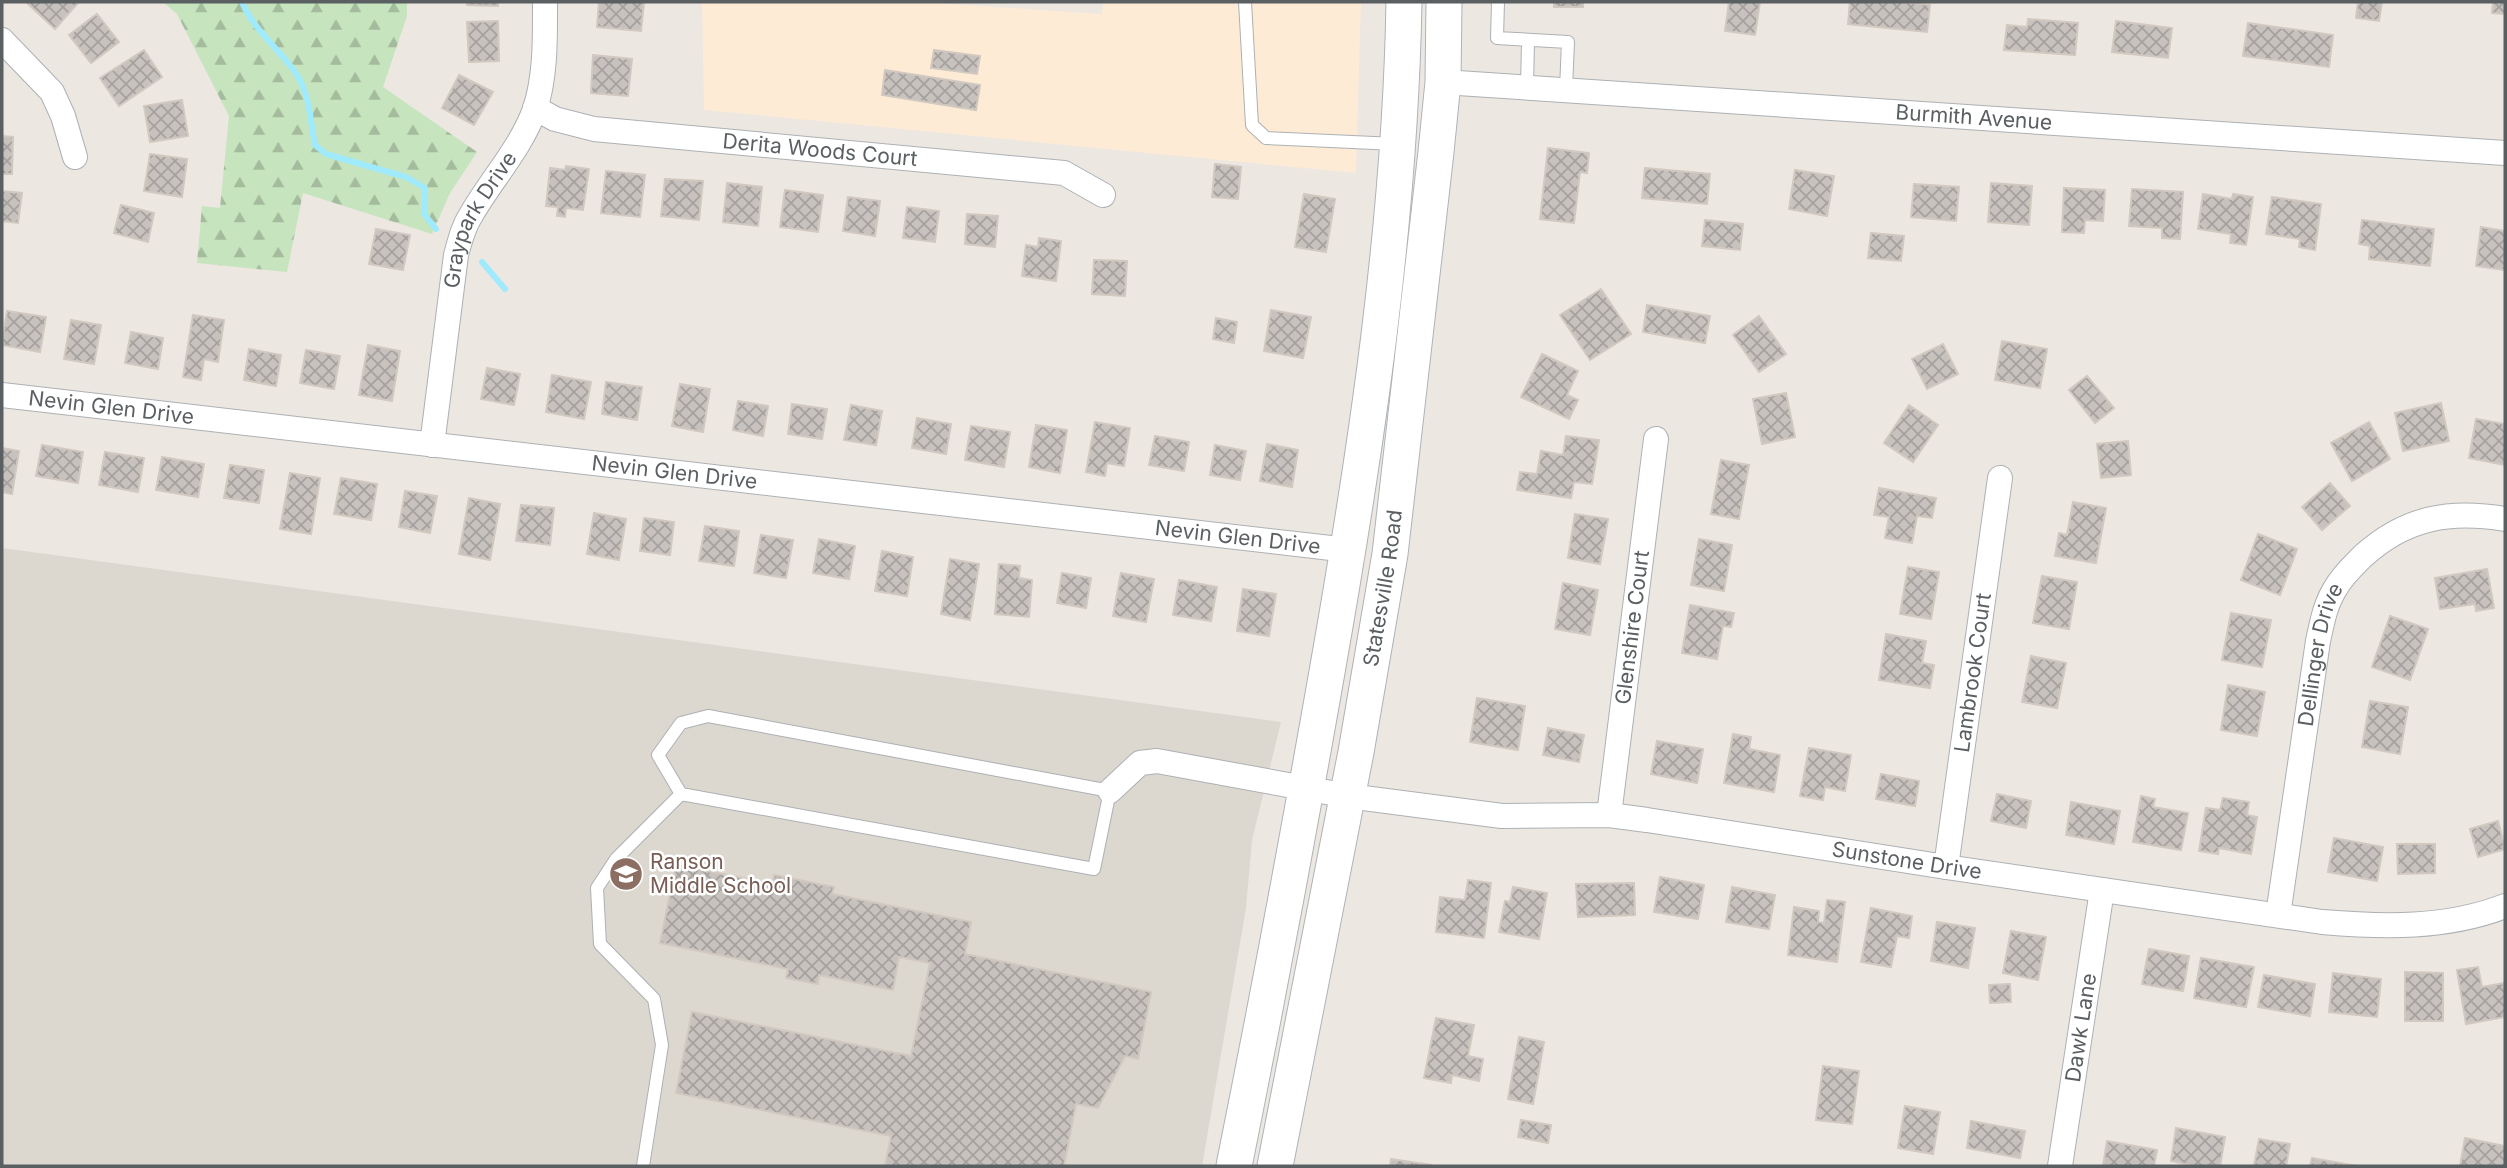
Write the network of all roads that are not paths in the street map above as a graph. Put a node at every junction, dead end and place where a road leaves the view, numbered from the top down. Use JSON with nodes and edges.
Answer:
{"nodes":[{"id":1,"x":545,"y":2,"type":"edge"},
{"id":2,"x":1245,"y":2,"type":"edge"},
{"id":3,"x":1404,"y":2,"type":"edge"},
{"id":4,"x":1444,"y":2,"type":"edge"},
{"id":5,"x":1498,"y":2,"type":"edge"},
{"id":6,"x":2,"y":40,"type":"edge"},
{"id":7,"x":1528,"y":41,"type":"junction"},
{"id":8,"x":1443,"y":82,"type":"junction"},
{"id":9,"x":1527,"y":87,"type":"junction"},
{"id":10,"x":1566,"y":89,"type":"junction"},
{"id":11,"x":535,"y":108,"type":"junction"},
{"id":12,"x":1398,"y":144,"type":"junction"},
{"id":13,"x":2505,"y":153,"type":"edge"},
{"id":14,"x":75,"y":157,"type":"dead end"},
{"id":15,"x":1104,"y":195,"type":"dead end"},
{"id":16,"x":2,"y":396,"type":"edge"},
{"id":17,"x":1656,"y":439,"type":"dead end"},
{"id":18,"x":432,"y":445,"type":"junction"},
{"id":19,"x":2000,"y":478,"type":"dead end"},
{"id":20,"x":2505,"y":519,"type":"edge"},
{"id":21,"x":1348,"y":550,"type":"junction"},
{"id":22,"x":1306,"y":789,"type":"junction"},
{"id":23,"x":1110,"y":791,"type":"junction"},
{"id":24,"x":681,"y":794,"type":"junction"},
{"id":25,"x":1348,"y":796,"type":"junction"},
{"id":26,"x":1609,"y":815,"type":"junction"},
{"id":27,"x":1945,"y":867,"type":"junction"},
{"id":28,"x":2102,"y":890,"type":"junction"},
{"id":29,"x":2505,"y":906,"type":"edge"},
{"id":30,"x":2278,"y":915,"type":"junction"},
{"id":31,"x":643,"y":1166,"type":"edge"},
{"id":32,"x":1234,"y":1166,"type":"edge"},
{"id":33,"x":1275,"y":1166,"type":"edge"},
{"id":34,"x":2060,"y":1166,"type":"edge"}],
"edges":[{"from":1,"to":11,"type":"street","name":"Graypark Drive"},
{"from":2,"to":12,"type":"lane"},
{"from":3,"to":12,"type":"main road","name":"Statesville Road"},
{"from":4,"to":8,"type":"main road","name":"Statesville Road"},
{"from":5,"to":7,"type":"lane"},
{"from":6,"to":14,"type":"street"},
{"from":7,"to":9,"type":"lane"},
{"from":7,"to":10,"type":"lane"},
{"from":8,"to":9,"type":"street","name":"Burmith Avenue"},
{"from":8,"to":25,"type":"main road","name":"Statesville Road"},
{"from":9,"to":10,"type":"street","name":"Burmith Avenue"},
{"from":10,"to":13,"type":"street","name":"Burmith Avenue"},
{"from":11,"to":15,"type":"street","name":"Derita Woods Court"},
{"from":11,"to":18,"type":"street","name":"Graypark Drive"},
{"from":12,"to":21,"type":"main road","name":"Statesville Road"},
{"from":16,"to":18,"type":"street","name":"Nevin Glen Drive"},
{"from":17,"to":26,"type":"street","name":"Glenshire Court"},
{"from":18,"to":21,"type":"street","name":"Nevin Glen Drive"},
{"from":19,"to":27,"type":"street","name":"Lambrook Court"},
{"from":20,"to":30,"type":"street","name":"Dellinger Drive"},
{"from":21,"to":22,"type":"main road","name":"Statesville Road"},
{"from":22,"to":23,"type":"street","name":"Sunstone Drive"},
{"from":22,"to":25,"type":"street","name":"Sunstone Drive"},
{"from":22,"to":32,"type":"main road","name":"Statesville Road"},
{"from":23,"to":24,"type":"lane"},
{"from":23,"to":24,"type":"lane"},
{"from":24,"to":31,"type":"lane"},
{"from":25,"to":26,"type":"street","name":"Sunstone Drive"},
{"from":25,"to":33,"type":"main road","name":"Statesville Road"},
{"from":26,"to":27,"type":"street","name":"Sunstone Drive"},
{"from":27,"to":28,"type":"street","name":"Sunstone Drive"},
{"from":28,"to":30,"type":"street","name":"Sunstone Drive"},
{"from":28,"to":34,"type":"street","name":"Dawk Lane"},
{"from":29,"to":30,"type":"street","name":"Sunstone Drive"}]}
